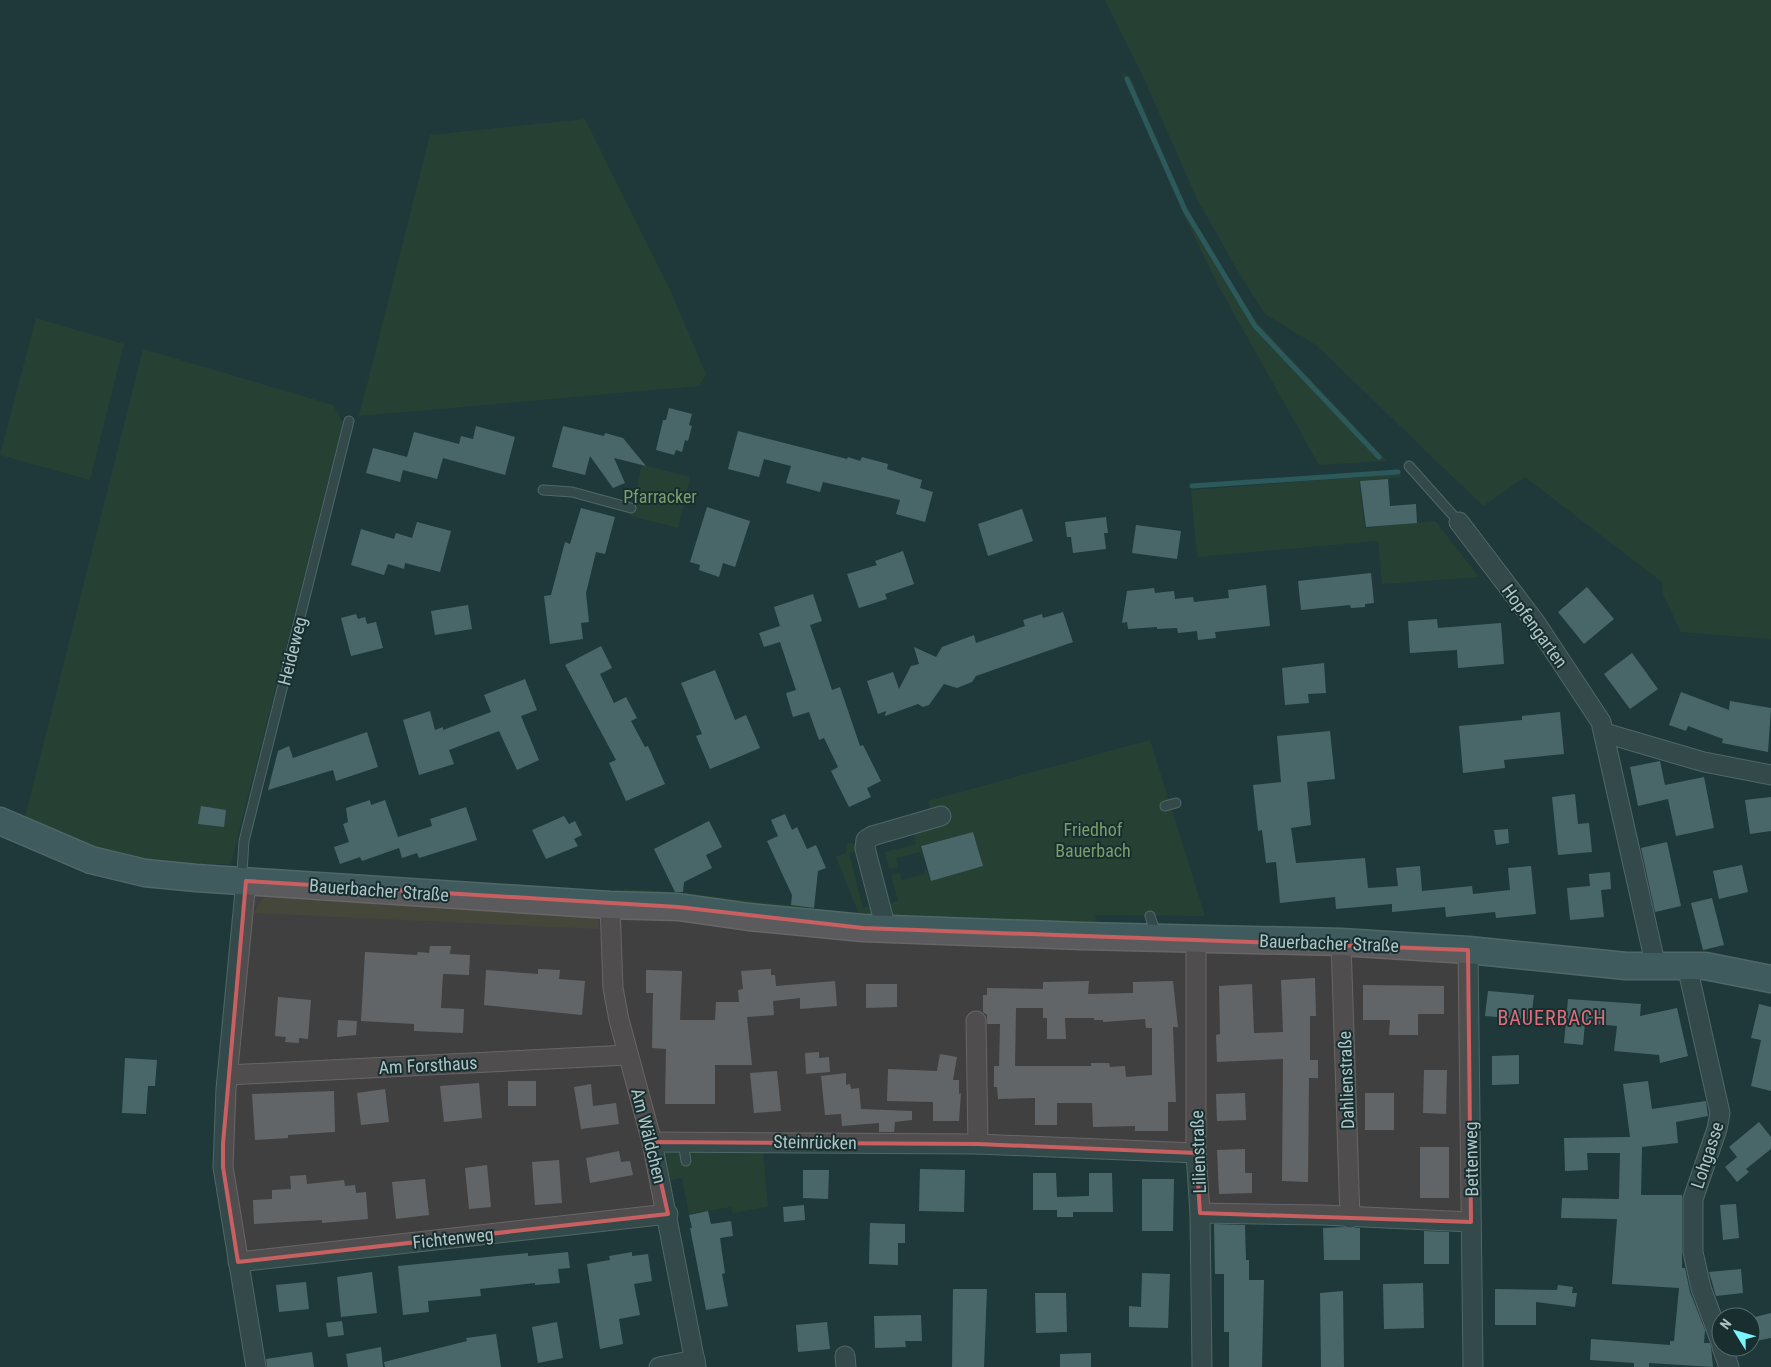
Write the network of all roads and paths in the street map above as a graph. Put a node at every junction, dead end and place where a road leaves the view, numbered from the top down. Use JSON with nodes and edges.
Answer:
{"nodes":[{"id":1,"x":350,"y":421,"type":"dead end"},
{"id":2,"x":1409,"y":466,"type":"dead end"},
{"id":3,"x":543,"y":490,"type":"dead end"},
{"id":4,"x":631,"y":508,"type":"dead end"},
{"id":5,"x":1459,"y":522,"type":"joint"},
{"id":6,"x":1605,"y":733,"type":"junction"},
{"id":7,"x":1771,"y":775,"type":"edge"},
{"id":8,"x":1176,"y":803,"type":"dead end"},
{"id":9,"x":1165,"y":806,"type":"dead end"},
{"id":10,"x":942,"y":816,"type":"dead end"},
{"id":11,"x":0,"y":821,"type":"edge"},
{"id":12,"x":246,"y":881,"type":"junction"},
{"id":13,"x":611,"y":905,"type":"junction"},
{"id":14,"x":886,"y":929,"type":"junction"},
{"id":15,"x":1196,"y":938,"type":"junction"},
{"id":16,"x":1342,"y":942,"type":"junction"},
{"id":17,"x":1468,"y":950,"type":"junction"},
{"id":18,"x":1687,"y":966,"type":"junction"},
{"id":19,"x":1656,"y":967,"type":"junction"},
{"id":20,"x":1771,"y":979,"type":"edge"},
{"id":21,"x":976,"y":1021,"type":"dead end"},
{"id":22,"x":628,"y":1054,"type":"junction"},
{"id":23,"x":228,"y":1075,"type":"junction"},
{"id":24,"x":652,"y":1142,"type":"junction"},
{"id":25,"x":683,"y":1142,"type":"junction"},
{"id":26,"x":978,"y":1144,"type":"junction"},
{"id":27,"x":1196,"y":1153,"type":"junction"},
{"id":28,"x":686,"y":1161,"type":"dead end"},
{"id":29,"x":1200,"y":1213,"type":"junction"},
{"id":30,"x":668,"y":1214,"type":"junction"},
{"id":31,"x":1350,"y":1218,"type":"junction"},
{"id":32,"x":1471,"y":1222,"type":"junction"},
{"id":33,"x":238,"y":1262,"type":"junction"},
{"id":34,"x":1711,"y":1315,"type":"edge"},
{"id":35,"x":696,"y":1364,"type":"edge"},
{"id":36,"x":256,"y":1367,"type":"edge"},
{"id":37,"x":659,"y":1367,"type":"edge"},
{"id":38,"x":1202,"y":1367,"type":"edge"},
{"id":39,"x":1473,"y":1367,"type":"edge"}],
"edges":[{"from":1,"to":12,"type":"lane","name":"Heideweg"},
{"from":2,"to":5,"type":"lane"},
{"from":3,"to":4,"type":"lane"},
{"from":5,"to":6,"type":"street","name":"Hopfengarten"},
{"from":6,"to":7,"type":"street"},
{"from":6,"to":19,"type":"street","name":"Hopfengarten"},
{"from":8,"to":9,"type":"lane"},
{"from":10,"to":14,"type":"street"},
{"from":11,"to":12,"type":"street","name":"Bauerbacher Straße"},
{"from":12,"to":13,"type":"street","name":"Bauerbacher Straße"},
{"from":12,"to":23,"type":"street"},
{"from":13,"to":14,"type":"street","name":"Bauerbacher Straße"},
{"from":13,"to":22,"type":"street","name":"Am Wäldchen"},
{"from":14,"to":15,"type":"street","name":"Bauerbacher Straße"},
{"from":15,"to":16,"type":"street","name":"Bauerbacher Straße"},
{"from":15,"to":27,"type":"street","name":"Lilienstraße"},
{"from":16,"to":17,"type":"street","name":"Bauerbacher Straße"},
{"from":16,"to":31,"type":"street","name":"Dahlienstraße"},
{"from":17,"to":19,"type":"street","name":"Bauerbacher Straße"},
{"from":17,"to":32,"type":"street","name":"Bettenweg"},
{"from":18,"to":19,"type":"street","name":"Bauerbacher Straße"},
{"from":18,"to":20,"type":"street","name":"Bauerbacher Straße"},
{"from":18,"to":34,"type":"street","name":"Lohgasse"},
{"from":21,"to":26,"type":"street"},
{"from":22,"to":23,"type":"street","name":"Am Forsthaus"},
{"from":22,"to":24,"type":"street","name":"Am Wäldchen"},
{"from":23,"to":33,"type":"street"},
{"from":24,"to":25,"type":"street","name":"Steinrücken"},
{"from":24,"to":30,"type":"street","name":"Am Wäldchen"},
{"from":25,"to":26,"type":"street","name":"Steinrücken"},
{"from":25,"to":28,"type":"lane"},
{"from":26,"to":27,"type":"street","name":"Steinrücken"},
{"from":27,"to":29,"type":"street","name":"Lilienstraße"},
{"from":29,"to":31,"type":"street"},
{"from":29,"to":38,"type":"street","name":"Lilienstraße"},
{"from":30,"to":33,"type":"street","name":"Fichtenweg"},
{"from":30,"to":35,"type":"street","name":"Am Wäldchen"},
{"from":31,"to":32,"type":"street"},
{"from":32,"to":39,"type":"street","name":"Bettenweg"},
{"from":33,"to":36,"type":"street"},
{"from":35,"to":37,"type":"street"}]}
